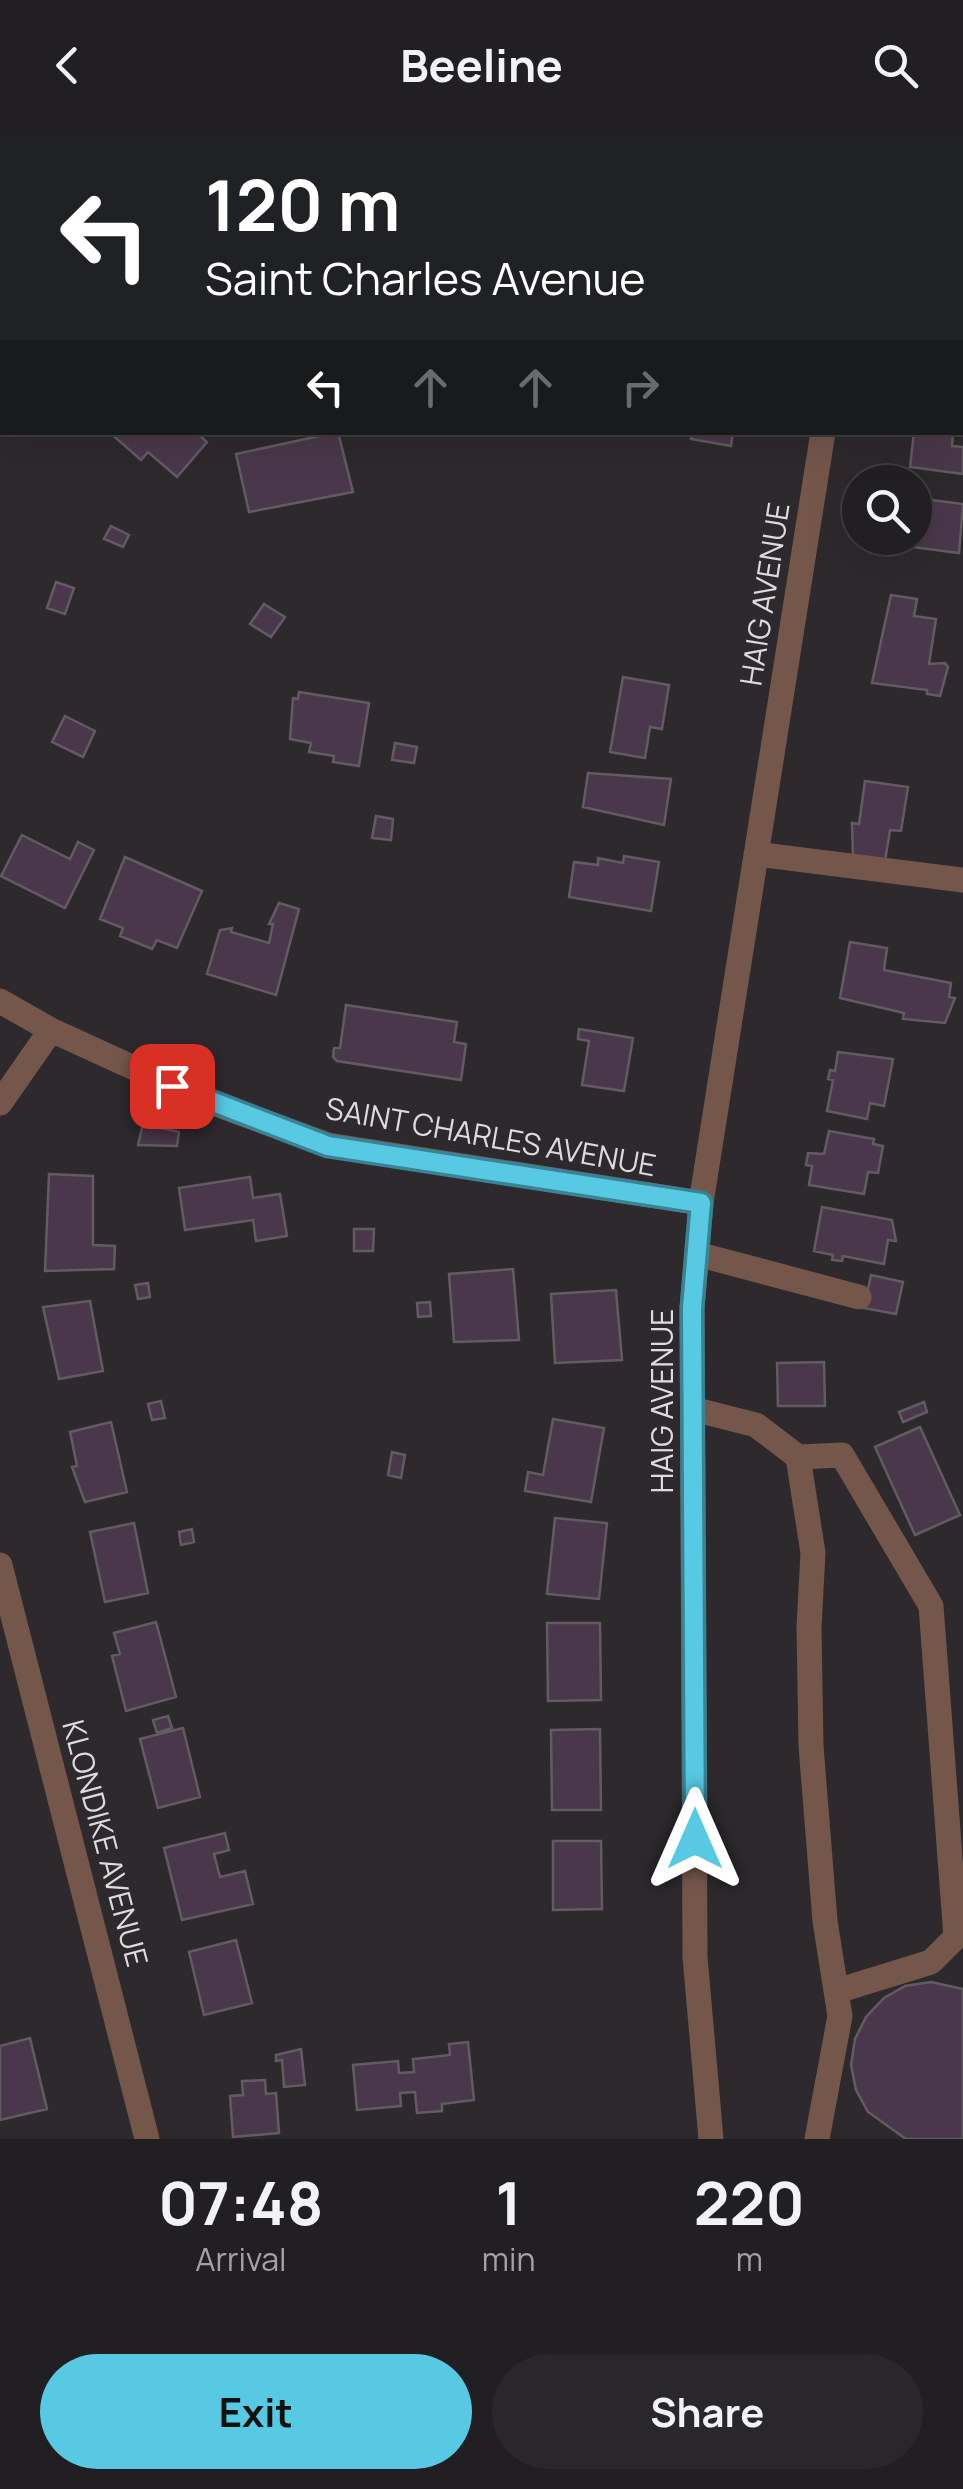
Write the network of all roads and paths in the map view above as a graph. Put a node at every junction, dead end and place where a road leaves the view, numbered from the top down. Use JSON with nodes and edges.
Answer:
{"nodes":[{"id":1,"x":823,"y":435,"type":"edge"},
{"id":2,"x":756,"y":854,"type":"junction"},
{"id":3,"x":963,"y":880,"type":"edge"},
{"id":4,"x":0,"y":1001,"type":"edge"},
{"id":5,"x":51,"y":1030,"type":"junction"},
{"id":6,"x":0,"y":1103,"type":"edge"},
{"id":7,"x":701,"y":1203,"type":"junction"},
{"id":8,"x":697,"y":1254,"type":"junction"},
{"id":9,"x":859,"y":1297,"type":"dead end"},
{"id":10,"x":693,"y":1408,"type":"junction"},
{"id":11,"x":798,"y":1457,"type":"junction"},
{"id":12,"x":0,"y":1565,"type":"edge"},
{"id":13,"x":836,"y":1991,"type":"junction"},
{"id":14,"x":147,"y":2139,"type":"edge"},
{"id":15,"x":711,"y":2139,"type":"edge"},
{"id":16,"x":817,"y":2139,"type":"edge"}],
"edges":[{"from":1,"to":2,"type":"street","name":"HAIG AVENUE"},
{"from":2,"to":3,"type":"street"},
{"from":2,"to":7,"type":"street","name":"HAIG AVENUE"},
{"from":4,"to":5,"type":"street","name":"SAINT CHARLES AVENUE"},
{"from":5,"to":6,"type":"street"},
{"from":5,"to":7,"type":"street","name":"SAINT CHARLES AVENUE"},
{"from":7,"to":8,"type":"street","name":"HAIG AVENUE"},
{"from":8,"to":9,"type":"street"},
{"from":8,"to":10,"type":"street","name":"HAIG AVENUE"},
{"from":10,"to":11,"type":"street"},
{"from":10,"to":15,"type":"street","name":"HAIG AVENUE"},
{"from":11,"to":13,"type":"street"},
{"from":11,"to":13,"type":"street"},
{"from":12,"to":14,"type":"street","name":"KLONDIKE AVENUE"},
{"from":13,"to":16,"type":"street"}]}
